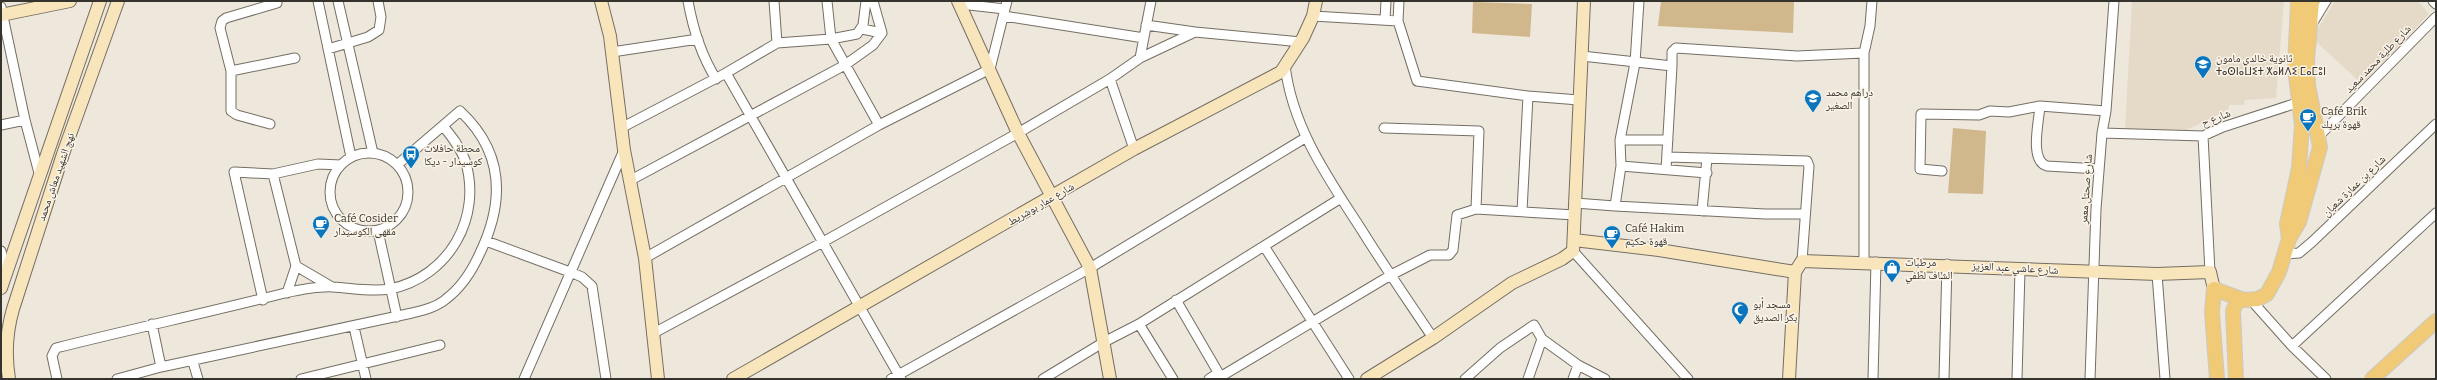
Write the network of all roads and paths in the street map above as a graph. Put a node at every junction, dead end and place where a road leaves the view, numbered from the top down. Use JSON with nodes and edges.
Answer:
{"nodes":[{"id":1,"x":70,"y":1,"type":"edge"},
{"id":2,"x":100,"y":1,"type":"edge"},
{"id":3,"x":118,"y":1,"type":"edge"},
{"id":4,"x":276,"y":1,"type":"edge"},
{"id":5,"x":318,"y":1,"type":"edge"},
{"id":6,"x":338,"y":1,"type":"edge"},
{"id":7,"x":378,"y":1,"type":"edge"},
{"id":8,"x":601,"y":1,"type":"edge"},
{"id":9,"x":688,"y":1,"type":"edge"},
{"id":10,"x":774,"y":1,"type":"edge"},
{"id":11,"x":827,"y":1,"type":"edge"},
{"id":12,"x":866,"y":1,"type":"edge"},
{"id":13,"x":873,"y":1,"type":"edge"},
{"id":14,"x":1150,"y":1,"type":"edge"},
{"id":15,"x":1316,"y":1,"type":"edge"},
{"id":16,"x":1386,"y":1,"type":"edge"},
{"id":17,"x":1399,"y":1,"type":"edge"},
{"id":18,"x":1584,"y":1,"type":"edge"},
{"id":19,"x":1639,"y":1,"type":"edge"},
{"id":20,"x":1872,"y":1,"type":"edge"},
{"id":21,"x":2114,"y":1,"type":"edge"},
{"id":22,"x":2298,"y":1,"type":"edge"},
{"id":23,"x":2312,"y":1,"type":"edge"},
{"id":24,"x":2326,"y":1,"type":"edge"},
{"id":25,"x":2433,"y":1,"type":"edge"},
{"id":26,"x":959,"y":2,"type":"edge"},
{"id":27,"x":2436,"y":4,"type":"edge"},
{"id":28,"x":1005,"y":9,"type":"edge"},
{"id":29,"x":1,"y":12,"type":"edge"},
{"id":30,"x":1313,"y":16,"type":"junction"},
{"id":31,"x":2436,"y":17,"type":"edge"},
{"id":32,"x":1385,"y":20,"type":"junction"},
{"id":33,"x":1398,"y":21,"type":"junction"},
{"id":34,"x":1146,"y":25,"type":"junction"},
{"id":35,"x":862,"y":29,"type":"junction"},
{"id":36,"x":2308,"y":30,"type":"junction"},
{"id":37,"x":1195,"y":32,"type":"junction"},
{"id":38,"x":882,"y":33,"type":"junction"},
{"id":39,"x":1144,"y":38,"type":"junction"},
{"id":40,"x":698,"y":39,"type":"junction"},
{"id":41,"x":831,"y":39,"type":"junction"},
{"id":42,"x":347,"y":41,"type":"junction"},
{"id":43,"x":1302,"y":42,"type":"junction"},
{"id":44,"x":777,"y":43,"type":"junction"},
{"id":45,"x":328,"y":49,"type":"junction"},
{"id":46,"x":612,"y":52,"type":"junction"},
{"id":47,"x":1864,"y":53,"type":"junction"},
{"id":48,"x":1582,"y":56,"type":"junction"},
{"id":49,"x":295,"y":58,"type":"dead end"},
{"id":50,"x":1140,"y":58,"type":"junction"},
{"id":51,"x":1634,"y":63,"type":"junction"},
{"id":52,"x":845,"y":65,"type":"junction"},
{"id":53,"x":1285,"y":65,"type":"junction"},
{"id":54,"x":1672,"y":66,"type":"junction"},
{"id":55,"x":990,"y":69,"type":"junction"},
{"id":56,"x":231,"y":71,"type":"junction"},
{"id":57,"x":726,"y":73,"type":"junction"},
{"id":58,"x":716,"y":79,"type":"junction"},
{"id":59,"x":1110,"y":79,"type":"junction"},
{"id":60,"x":1528,"y":96,"type":"junction"},
{"id":61,"x":1579,"y":100,"type":"junction"},
{"id":62,"x":2304,"y":101,"type":"junction"},
{"id":63,"x":2040,"y":106,"type":"junction"},
{"id":64,"x":2106,"y":111,"type":"junction"},
{"id":65,"x":750,"y":116,"type":"junction"},
{"id":66,"x":25,"y":120,"type":"junction"},
{"id":67,"x":270,"y":124,"type":"dead end"},
{"id":68,"x":2436,"y":124,"type":"edge"},
{"id":69,"x":1,"y":125,"type":"edge"},
{"id":70,"x":879,"y":125,"type":"junction"},
{"id":71,"x":444,"y":127,"type":"junction"},
{"id":72,"x":621,"y":128,"type":"junction"},
{"id":73,"x":1384,"y":128,"type":"dead end"},
{"id":74,"x":1018,"y":132,"type":"junction"},
{"id":75,"x":2102,"y":133,"type":"junction"},
{"id":76,"x":2203,"y":136,"type":"junction"},
{"id":77,"x":2320,"y":136,"type":"junction"},
{"id":78,"x":1305,"y":138,"type":"junction"},
{"id":79,"x":1620,"y":140,"type":"junction"},
{"id":80,"x":1668,"y":140,"type":"junction"},
{"id":81,"x":1134,"y":149,"type":"junction"},
{"id":82,"x":624,"y":150,"type":"junction"},
{"id":83,"x":374,"y":153,"type":"junction"},
{"id":84,"x":1668,"y":156,"type":"junction"},
{"id":85,"x":351,"y":157,"type":"junction"},
{"id":86,"x":1707,"y":158,"type":"junction"},
{"id":87,"x":340,"y":165,"type":"junction"},
{"id":88,"x":397,"y":165,"type":"junction"},
{"id":89,"x":1621,"y":166,"type":"junction"},
{"id":90,"x":2099,"y":169,"type":"junction"},
{"id":91,"x":1666,"y":170,"type":"junction"},
{"id":92,"x":1942,"y":171,"type":"dead end"},
{"id":93,"x":39,"y":173,"type":"junction"},
{"id":94,"x":1707,"y":173,"type":"junction"},
{"id":95,"x":273,"y":174,"type":"junction"},
{"id":96,"x":786,"y":176,"type":"junction"},
{"id":97,"x":629,"y":181,"type":"junction"},
{"id":98,"x":1052,"y":198,"type":"junction"},
{"id":99,"x":1341,"y":198,"type":"junction"},
{"id":100,"x":1616,"y":206,"type":"junction"},
{"id":101,"x":1476,"y":209,"type":"junction"},
{"id":102,"x":1575,"y":209,"type":"junction"},
{"id":103,"x":1522,"y":211,"type":"junction"},
{"id":104,"x":1702,"y":211,"type":"junction"},
{"id":105,"x":2436,"y":213,"type":"edge"},
{"id":106,"x":1805,"y":214,"type":"junction"},
{"id":107,"x":378,"y":231,"type":"junction"},
{"id":108,"x":2289,"y":239,"type":"junction"},
{"id":109,"x":486,"y":241,"type":"junction"},
{"id":110,"x":823,"y":242,"type":"junction"},
{"id":111,"x":1264,"y":246,"type":"junction"},
{"id":112,"x":1574,"y":246,"type":"junction"},
{"id":113,"x":1,"y":251,"type":"edge"},
{"id":114,"x":2284,"y":254,"type":"junction"},
{"id":115,"x":645,"y":258,"type":"junction"},
{"id":116,"x":1802,"y":261,"type":"junction"},
{"id":117,"x":1870,"y":262,"type":"junction"},
{"id":118,"x":1947,"y":264,"type":"junction"},
{"id":119,"x":296,"y":266,"type":"junction"},
{"id":120,"x":1090,"y":268,"type":"junction"},
{"id":121,"x":2020,"y":269,"type":"junction"},
{"id":122,"x":2094,"y":271,"type":"junction"},
{"id":123,"x":6,"y":272,"type":"junction"},
{"id":124,"x":570,"y":272,"type":"junction"},
{"id":125,"x":1795,"y":272,"type":"junction"},
{"id":126,"x":2210,"y":272,"type":"junction"},
{"id":127,"x":2157,"y":274,"type":"junction"},
{"id":128,"x":1391,"y":275,"type":"junction"},
{"id":129,"x":332,"y":287,"type":"junction"},
{"id":130,"x":1,"y":288,"type":"edge"},
{"id":131,"x":389,"y":289,"type":"junction"},
{"id":132,"x":2214,"y":289,"type":"junction"},
{"id":133,"x":286,"y":293,"type":"junction"},
{"id":134,"x":2244,"y":299,"type":"junction"},
{"id":135,"x":263,"y":300,"type":"junction"},
{"id":136,"x":1176,"y":300,"type":"junction"},
{"id":137,"x":860,"y":307,"type":"junction"},
{"id":138,"x":397,"y":317,"type":"junction"},
{"id":139,"x":2436,"y":321,"type":"edge"},
{"id":140,"x":1312,"y":322,"type":"junction"},
{"id":141,"x":152,"y":324,"type":"junction"},
{"id":142,"x":1139,"y":324,"type":"junction"},
{"id":143,"x":354,"y":327,"type":"junction"},
{"id":144,"x":652,"y":334,"type":"junction"},
{"id":145,"x":1433,"y":338,"type":"junction"},
{"id":146,"x":1542,"y":340,"type":"junction"},
{"id":147,"x":1104,"y":342,"type":"junction"},
{"id":148,"x":440,"y":345,"type":"dead end"},
{"id":149,"x":2292,"y":346,"type":"junction"},
{"id":150,"x":194,"y":362,"type":"junction"},
{"id":151,"x":362,"y":363,"type":"junction"},
{"id":152,"x":1578,"y":365,"type":"junction"},
{"id":153,"x":161,"y":367,"type":"junction"},
{"id":154,"x":1220,"y":376,"type":"edge"},
{"id":155,"x":897,"y":377,"type":"edge"},
{"id":156,"x":1685,"y":378,"type":"edge"},
{"id":157,"x":9,"y":379,"type":"edge"},
{"id":158,"x":57,"y":379,"type":"edge"},
{"id":159,"x":117,"y":379,"type":"edge"},
{"id":160,"x":198,"y":379,"type":"edge"},
{"id":161,"x":301,"y":379,"type":"edge"},
{"id":162,"x":366,"y":379,"type":"edge"},
{"id":163,"x":524,"y":379,"type":"edge"},
{"id":164,"x":606,"y":379,"type":"edge"},
{"id":165,"x":658,"y":379,"type":"edge"},
{"id":166,"x":733,"y":379,"type":"edge"},
{"id":167,"x":1043,"y":379,"type":"edge"},
{"id":168,"x":1110,"y":379,"type":"edge"},
{"id":169,"x":1173,"y":379,"type":"edge"},
{"id":170,"x":1209,"y":379,"type":"edge"},
{"id":171,"x":1350,"y":379,"type":"edge"},
{"id":172,"x":1367,"y":379,"type":"edge"},
{"id":173,"x":1465,"y":379,"type":"edge"},
{"id":174,"x":1528,"y":379,"type":"edge"},
{"id":175,"x":1573,"y":379,"type":"edge"},
{"id":176,"x":1605,"y":379,"type":"edge"},
{"id":177,"x":1789,"y":379,"type":"edge"},
{"id":178,"x":1873,"y":379,"type":"edge"},
{"id":179,"x":1944,"y":379,"type":"edge"},
{"id":180,"x":2017,"y":379,"type":"edge"},
{"id":181,"x":2090,"y":379,"type":"edge"},
{"id":182,"x":2165,"y":379,"type":"edge"},
{"id":183,"x":2217,"y":379,"type":"edge"},
{"id":184,"x":2236,"y":379,"type":"edge"},
{"id":185,"x":2326,"y":379,"type":"edge"},
{"id":186,"x":2372,"y":379,"type":"edge"}],
"edges":[{"from":1,"to":29,"type":"street"},
{"from":2,"to":93,"type":"street","name":"نهج الشهيد معاش محمد"},
{"from":3,"to":157,"type":"street","name":"نهج الشهيد معاش محمد"},
{"from":4,"to":56,"type":"street"},
{"from":5,"to":45,"type":"street"},
{"from":6,"to":42,"type":"street"},
{"from":7,"to":42,"type":"street"},
{"from":8,"to":46,"type":"street"},
{"from":9,"to":40,"type":"street"},
{"from":10,"to":44,"type":"street"},
{"from":11,"to":41,"type":"street"},
{"from":12,"to":35,"type":"street"},
{"from":13,"to":38,"type":"street"},
{"from":14,"to":34,"type":"street"},
{"from":15,"to":30,"type":"street","name":"شارع عمار بوشريط"},
{"from":16,"to":32,"type":"street"},
{"from":17,"to":33,"type":"street"},
{"from":18,"to":48,"type":"street"},
{"from":19,"to":51,"type":"street"},
{"from":20,"to":47,"type":"street"},
{"from":21,"to":64,"type":"street","name":"شارع صحتل معمر"},
{"from":22,"to":62,"type":"main road"},
{"from":23,"to":36,"type":"main road"},
{"from":24,"to":36,"type":"street"},
{"from":25,"to":27,"type":"street"},
{"from":26,"to":28,"type":"street"},
{"from":26,"to":55,"type":"street"},
{"from":28,"to":39,"type":"street"},
{"from":28,"to":55,"type":"street"},
{"from":29,"to":66,"type":"street"},
{"from":30,"to":32,"type":"street"},
{"from":30,"to":43,"type":"street","name":"شارع عمار بوشريط"},
{"from":31,"to":77,"type":"street","name":"شارع طلية محمد سعيد"},
{"from":32,"to":33,"type":"street"},
{"from":33,"to":60,"type":"street"},
{"from":34,"to":37,"type":"street"},
{"from":34,"to":39,"type":"street"},
{"from":35,"to":38,"type":"street"},
{"from":35,"to":41,"type":"street"},
{"from":36,"to":62,"type":"main road"},
{"from":37,"to":43,"type":"street"},
{"from":37,"to":50,"type":"street"},
{"from":38,"to":52,"type":"street"},
{"from":39,"to":50,"type":"street"},
{"from":40,"to":46,"type":"street"},
{"from":40,"to":58,"type":"street"},
{"from":41,"to":44,"type":"street"},
{"from":41,"to":52,"type":"street"},
{"from":42,"to":45,"type":"street"},
{"from":42,"to":83,"type":"street"},
{"from":43,"to":53,"type":"street","name":"شارع عمار بوشريط"},
{"from":44,"to":57,"type":"street"},
{"from":45,"to":85,"type":"street"},
{"from":46,"to":72,"type":"street"},
{"from":47,"to":54,"type":"street"},
{"from":47,"to":117,"type":"street"},
{"from":48,"to":51,"type":"street"},
{"from":48,"to":61,"type":"street"},
{"from":49,"to":56,"type":"street"},
{"from":50,"to":59,"type":"street"},
{"from":51,"to":54,"type":"street"},
{"from":51,"to":79,"type":"street"},
{"from":52,"to":65,"type":"street"},
{"from":52,"to":70,"type":"street"},
{"from":53,"to":78,"type":"street"},
{"from":53,"to":81,"type":"street","name":"شارع عمار بوشريط"},
{"from":54,"to":80,"type":"street"},
{"from":55,"to":70,"type":"street"},
{"from":55,"to":74,"type":"street"},
{"from":56,"to":67,"type":"street"},
{"from":57,"to":58,"type":"street"},
{"from":57,"to":65,"type":"street"},
{"from":58,"to":72,"type":"street"},
{"from":59,"to":74,"type":"street"},
{"from":59,"to":81,"type":"street"},
{"from":60,"to":61,"type":"street"},
{"from":60,"to":103,"type":"street"},
{"from":61,"to":102,"type":"street"},
{"from":62,"to":76,"type":"street","name":"شارع ح"},
{"from":62,"to":77,"type":"main road"},
{"from":62,"to":108,"type":"main road"},
{"from":63,"to":64,"type":"street"},
{"from":63,"to":90,"type":"street"},
{"from":63,"to":92,"type":"street"},
{"from":64,"to":75,"type":"street","name":"شارع صحتل معمر"},
{"from":65,"to":96,"type":"street"},
{"from":65,"to":97,"type":"street"},
{"from":66,"to":69,"type":"street"},
{"from":66,"to":93,"type":"street"},
{"from":68,"to":114,"type":"street","name":"شارع بن عمارة شعبان"},
{"from":70,"to":96,"type":"street"},
{"from":71,"to":88,"type":"street"},
{"from":71,"to":109,"type":"street"},
{"from":71,"to":131,"type":"street"},
{"from":72,"to":82,"type":"street"},
{"from":73,"to":101,"type":"street"},
{"from":74,"to":98,"type":"street"},
{"from":74,"to":110,"type":"street"},
{"from":75,"to":76,"type":"street","name":"شارع ح"},
{"from":75,"to":90,"type":"street","name":"شارع صحتل معمر"},
{"from":76,"to":126,"type":"street"},
{"from":77,"to":108,"type":"main road"},
{"from":78,"to":99,"type":"street"},
{"from":78,"to":120,"type":"street"},
{"from":79,"to":80,"type":"street"},
{"from":79,"to":89,"type":"street"},
{"from":80,"to":84,"type":"street"},
{"from":81,"to":98,"type":"street","name":"شارع عمار بوشريط"},
{"from":82,"to":97,"type":"street"},
{"from":82,"to":124,"type":"street"},
{"from":83,"to":85,"type":"street"},
{"from":83,"to":88,"type":"street"},
{"from":84,"to":86,"type":"street"},
{"from":84,"to":91,"type":"street"},
{"from":85,"to":87,"type":"street"},
{"from":86,"to":94,"type":"street"},
{"from":86,"to":106,"type":"street"},
{"from":87,"to":95,"type":"street"},
{"from":87,"to":107,"type":"street"},
{"from":88,"to":107,"type":"street"},
{"from":89,"to":91,"type":"street"},
{"from":89,"to":100,"type":"street"},
{"from":90,"to":122,"type":"street","name":"شارع صحتل معمر"},
{"from":91,"to":94,"type":"street"},
{"from":93,"to":123,"type":"street","name":"نهج الشهيد معاش محمد"},
{"from":94,"to":104,"type":"street"},
{"from":95,"to":119,"type":"street"},
{"from":95,"to":135,"type":"street"},
{"from":96,"to":110,"type":"street"},
{"from":96,"to":115,"type":"street"},
{"from":97,"to":115,"type":"street"},
{"from":98,"to":120,"type":"street"},
{"from":98,"to":137,"type":"street","name":"شارع عمار بوشريط"},
{"from":99,"to":111,"type":"street"},
{"from":99,"to":128,"type":"street"},
{"from":100,"to":102,"type":"street"},
{"from":100,"to":104,"type":"street"},
{"from":101,"to":103,"type":"street"},
{"from":101,"to":128,"type":"street"},
{"from":102,"to":103,"type":"street"},
{"from":102,"to":112,"type":"street"},
{"from":104,"to":106,"type":"street"},
{"from":105,"to":149,"type":"street"},
{"from":106,"to":116,"type":"street"},
{"from":107,"to":131,"type":"street"},
{"from":108,"to":114,"type":"main road"},
{"from":109,"to":124,"type":"street"},
{"from":109,"to":138,"type":"street"},
{"from":110,"to":137,"type":"street"},
{"from":110,"to":144,"type":"street"},
{"from":111,"to":136,"type":"street"},
{"from":111,"to":140,"type":"street"},
{"from":112,"to":125,"type":"street"},
{"from":112,"to":145,"type":"street"},
{"from":112,"to":156,"type":"street"},
{"from":113,"to":123,"type":"street"},
{"from":114,"to":134,"type":"main road"},
{"from":115,"to":144,"type":"street"},
{"from":116,"to":117,"type":"street","name":"شارع عاشي عبد العزيز"},
{"from":116,"to":125,"type":"street"},
{"from":117,"to":118,"type":"street","name":"شارع عاشي عبد العزيز"},
{"from":117,"to":178,"type":"street"},
{"from":118,"to":121,"type":"street","name":"شارع عاشي عبد العزيز"},
{"from":118,"to":179,"type":"street"},
{"from":119,"to":129,"type":"street"},
{"from":119,"to":133,"type":"street"},
{"from":120,"to":147,"type":"street"},
{"from":120,"to":155,"type":"street"},
{"from":121,"to":122,"type":"street","name":"شارع عاشي عبد العزيز"},
{"from":121,"to":180,"type":"street"},
{"from":122,"to":127,"type":"street","name":"شارع عاشي عبد العزيز"},
{"from":122,"to":181,"type":"street","name":"شارع صحتل معمر"},
{"from":123,"to":130,"type":"street","name":"نهج الشهيد معاش محمد"},
{"from":124,"to":163,"type":"street"},
{"from":124,"to":164,"type":"street"},
{"from":125,"to":177,"type":"street"},
{"from":126,"to":127,"type":"street","name":"شارع عاشي عبد العزيز"},
{"from":126,"to":132,"type":"street"},
{"from":127,"to":182,"type":"street"},
{"from":128,"to":140,"type":"street"},
{"from":128,"to":145,"type":"street"},
{"from":129,"to":131,"type":"street"},
{"from":129,"to":133,"type":"street"},
{"from":131,"to":138,"type":"street"},
{"from":132,"to":134,"type":"main road"},
{"from":132,"to":183,"type":"main road"},
{"from":133,"to":135,"type":"street"},
{"from":134,"to":149,"type":"street"},
{"from":134,"to":184,"type":"main road"},
{"from":135,"to":141,"type":"street"},
{"from":136,"to":142,"type":"street"},
{"from":136,"to":154,"type":"street"},
{"from":137,"to":155,"type":"street"},
{"from":137,"to":166,"type":"street","name":"شارع عمار بوشريط"},
{"from":138,"to":143,"type":"street"},
{"from":139,"to":186,"type":"main road"},
{"from":140,"to":154,"type":"street"},
{"from":140,"to":171,"type":"street"},
{"from":141,"to":153,"type":"street"},
{"from":141,"to":158,"type":"street"},
{"from":142,"to":147,"type":"street"},
{"from":142,"to":169,"type":"street"},
{"from":143,"to":150,"type":"street"},
{"from":143,"to":151,"type":"street"},
{"from":144,"to":165,"type":"street"},
{"from":145,"to":172,"type":"street"},
{"from":146,"to":152,"type":"street"},
{"from":146,"to":173,"type":"street"},
{"from":146,"to":174,"type":"street"},
{"from":147,"to":167,"type":"street"},
{"from":147,"to":168,"type":"street"},
{"from":148,"to":151,"type":"street"},
{"from":149,"to":185,"type":"street"},
{"from":150,"to":153,"type":"street"},
{"from":150,"to":160,"type":"street"},
{"from":151,"to":161,"type":"street"},
{"from":151,"to":162,"type":"street"},
{"from":152,"to":175,"type":"street"},
{"from":152,"to":176,"type":"street"},
{"from":153,"to":159,"type":"street"},
{"from":154,"to":170,"type":"street"}]}
